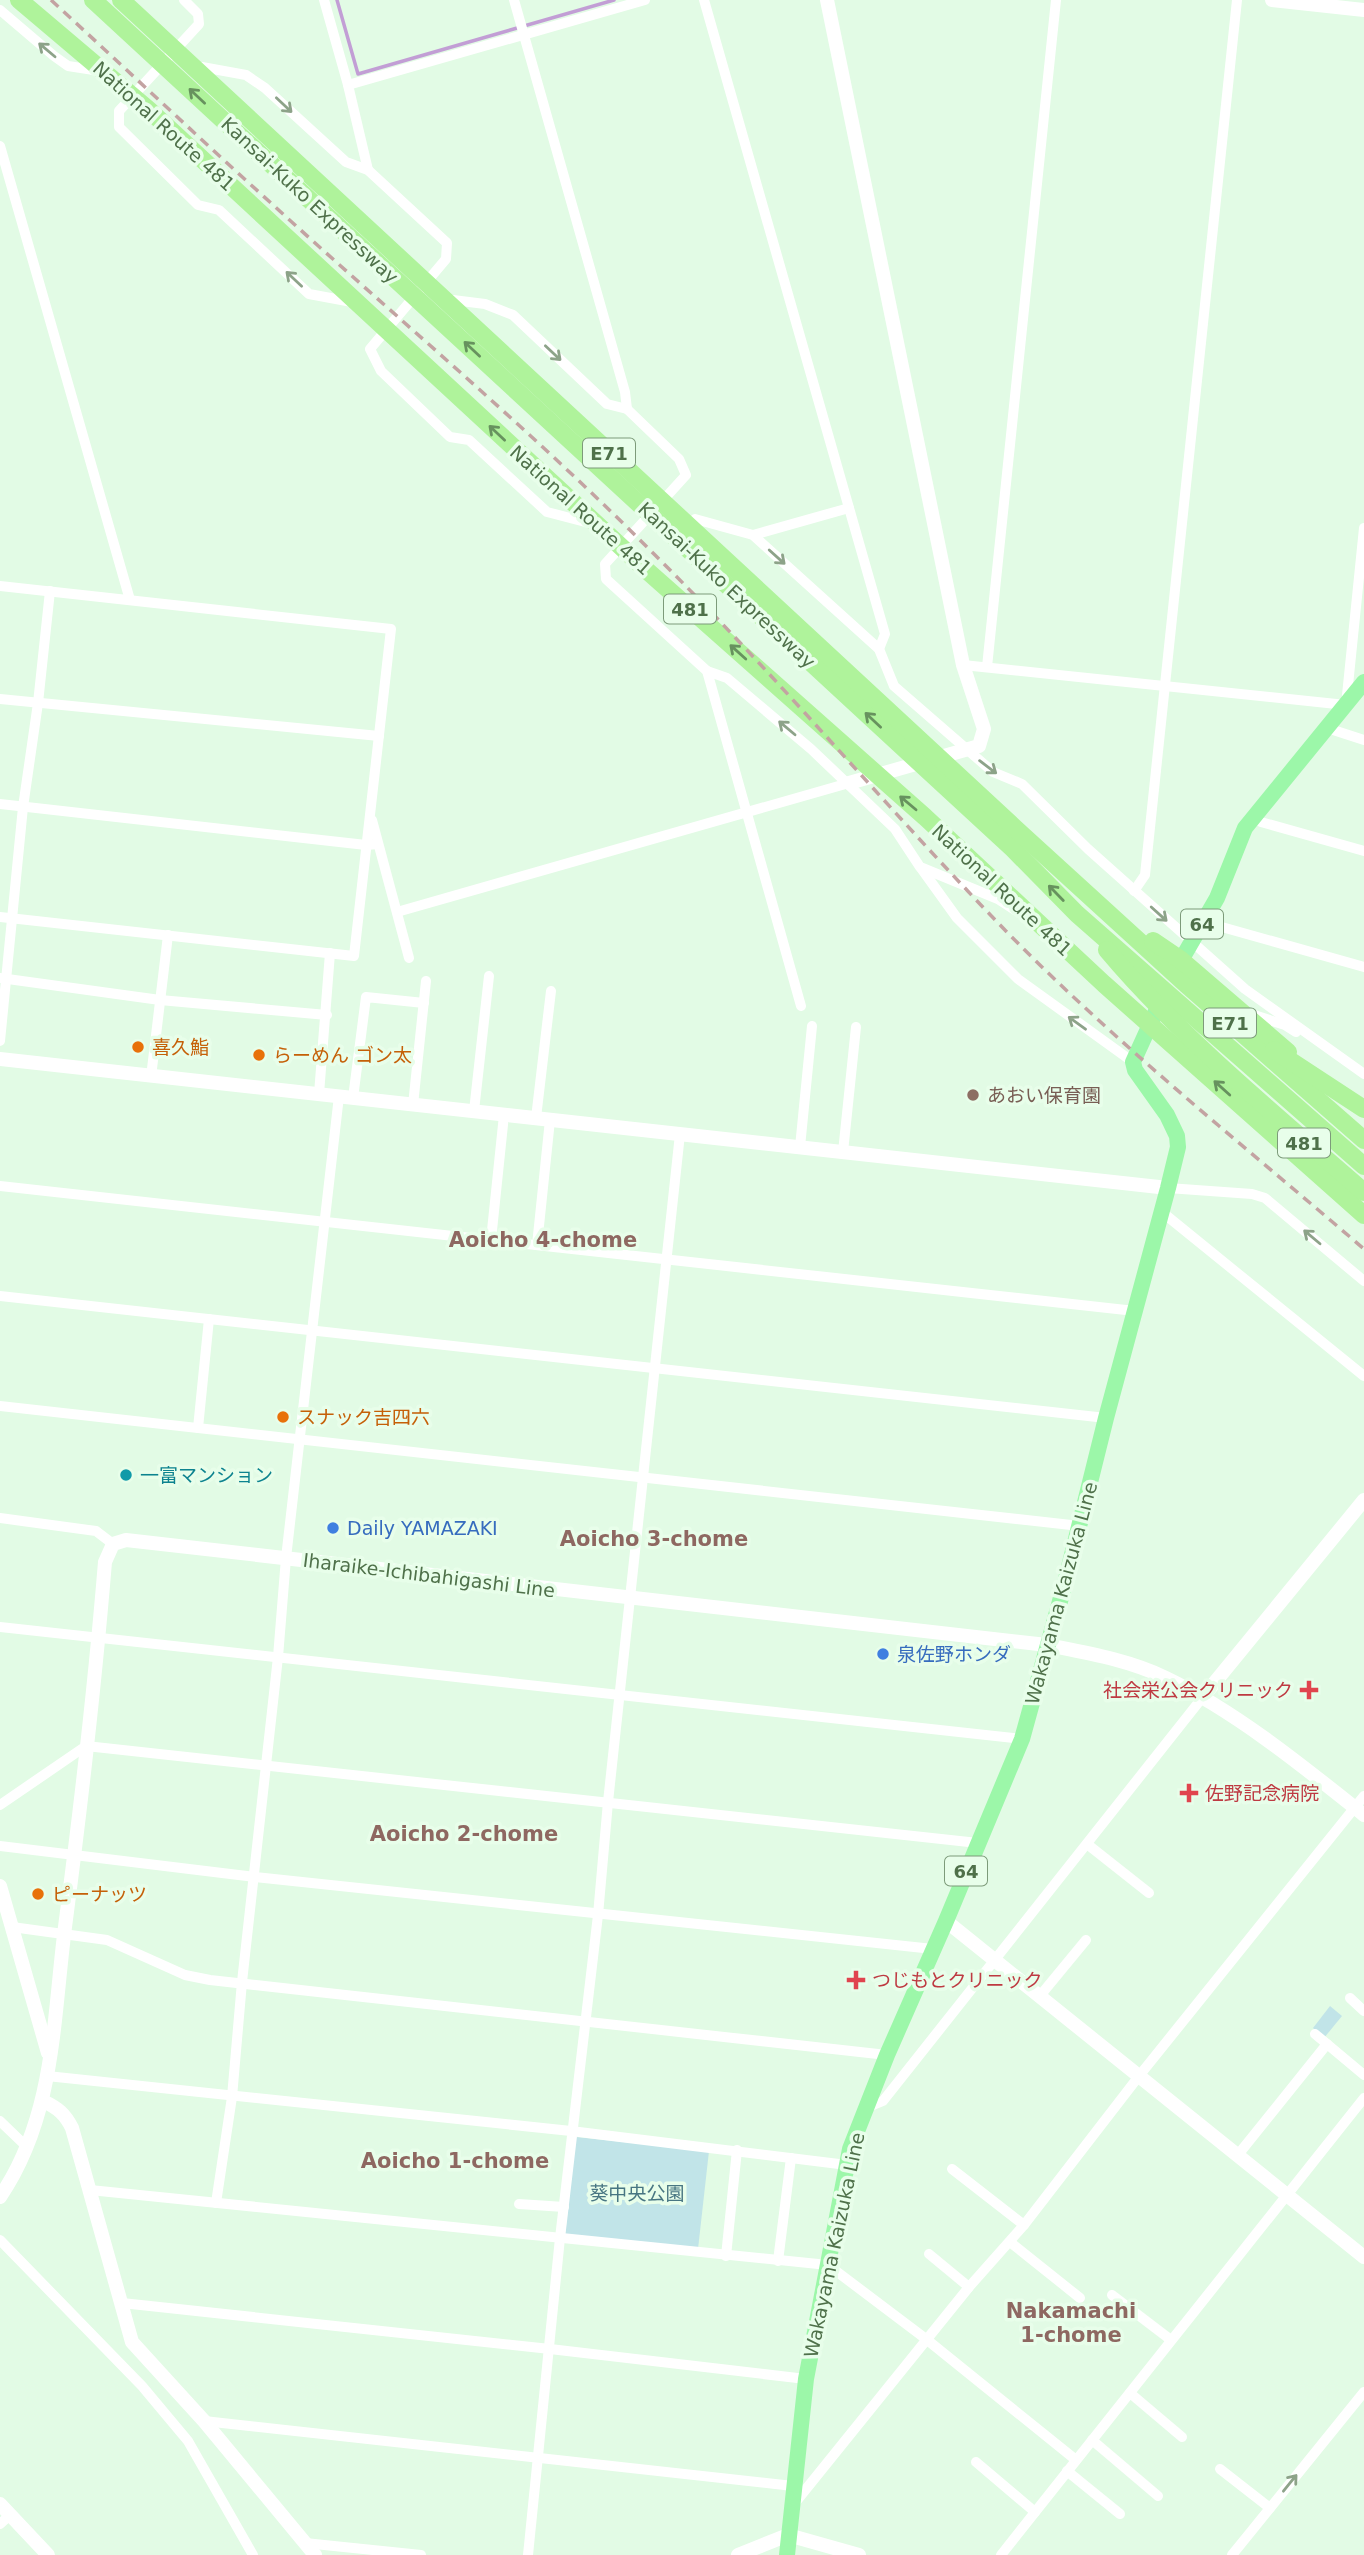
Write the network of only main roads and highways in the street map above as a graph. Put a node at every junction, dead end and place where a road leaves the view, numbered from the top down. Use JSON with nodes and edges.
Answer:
{"nodes":[{"id":1,"x":19,"y":0,"type":"edge"},
{"id":2,"x":93,"y":0,"type":"edge"},
{"id":3,"x":121,"y":0,"type":"edge"},
{"id":4,"x":134,"y":0,"type":"edge"},
{"id":5,"x":1364,"y":682,"type":"edge"},
{"id":6,"x":1098,"y":904,"type":"junction"},
{"id":7,"x":1077,"y":914,"type":"junction"},
{"id":8,"x":1177,"y":966,"type":"junction"},
{"id":9,"x":1150,"y":1023,"type":"junction"},
{"id":10,"x":1267,"y":1045,"type":"junction"},
{"id":11,"x":1242,"y":1106,"type":"junction"},
{"id":12,"x":1364,"y":1109,"type":"edge"},
{"id":13,"x":1364,"y":1114,"type":"edge"},
{"id":14,"x":1364,"y":1132,"type":"edge"},
{"id":15,"x":1364,"y":1140,"type":"edge"},
{"id":16,"x":1364,"y":1166,"type":"edge"},
{"id":17,"x":1364,"y":1181,"type":"edge"},
{"id":18,"x":1364,"y":1192,"type":"edge"},
{"id":19,"x":1364,"y":1215,"type":"edge"},
{"id":20,"x":787,"y":2555,"type":"edge"}],
"edges":[{"from":9,"to":1,"type":"highway","name":"National Route 481","number":"481","one_way":true},
{"from":7,"to":2,"type":"highway","name":"Kansai-Kuko Expressway","number":"E71","one_way":true},
{"from":3,"to":6,"type":"highway","name":"Kansai-Kuko Expressway","number":"E71"},
{"from":4,"to":8,"type":"highway","number":"481"},
{"from":5,"to":8,"type":"main road","number":"64"},
{"from":6,"to":13,"type":"highway"},
{"from":6,"to":15,"type":"highway","name":"Kansai-Kuko Expressway","number":"E71"},
{"from":7,"to":16,"type":"highway","name":"Kansai-Kuko Expressway","number":"E71"},
{"from":7,"to":18,"type":"highway"},
{"from":8,"to":9,"type":"main road","number":"64"},
{"from":8,"to":10,"type":"highway","number":"481"},
{"from":11,"to":9,"type":"highway","name":"National Route 481","number":"481","one_way":true},
{"from":9,"to":20,"type":"main road","name":"Wakayama Kaizuka Line","number":"64"},
{"from":10,"to":12,"type":"highway","number":"481"},
{"from":10,"to":14,"type":"highway","number":"481"},
{"from":11,"to":17,"type":"highway","number":"481"},
{"from":11,"to":19,"type":"highway","name":"National Route 481","number":"481"}]}
